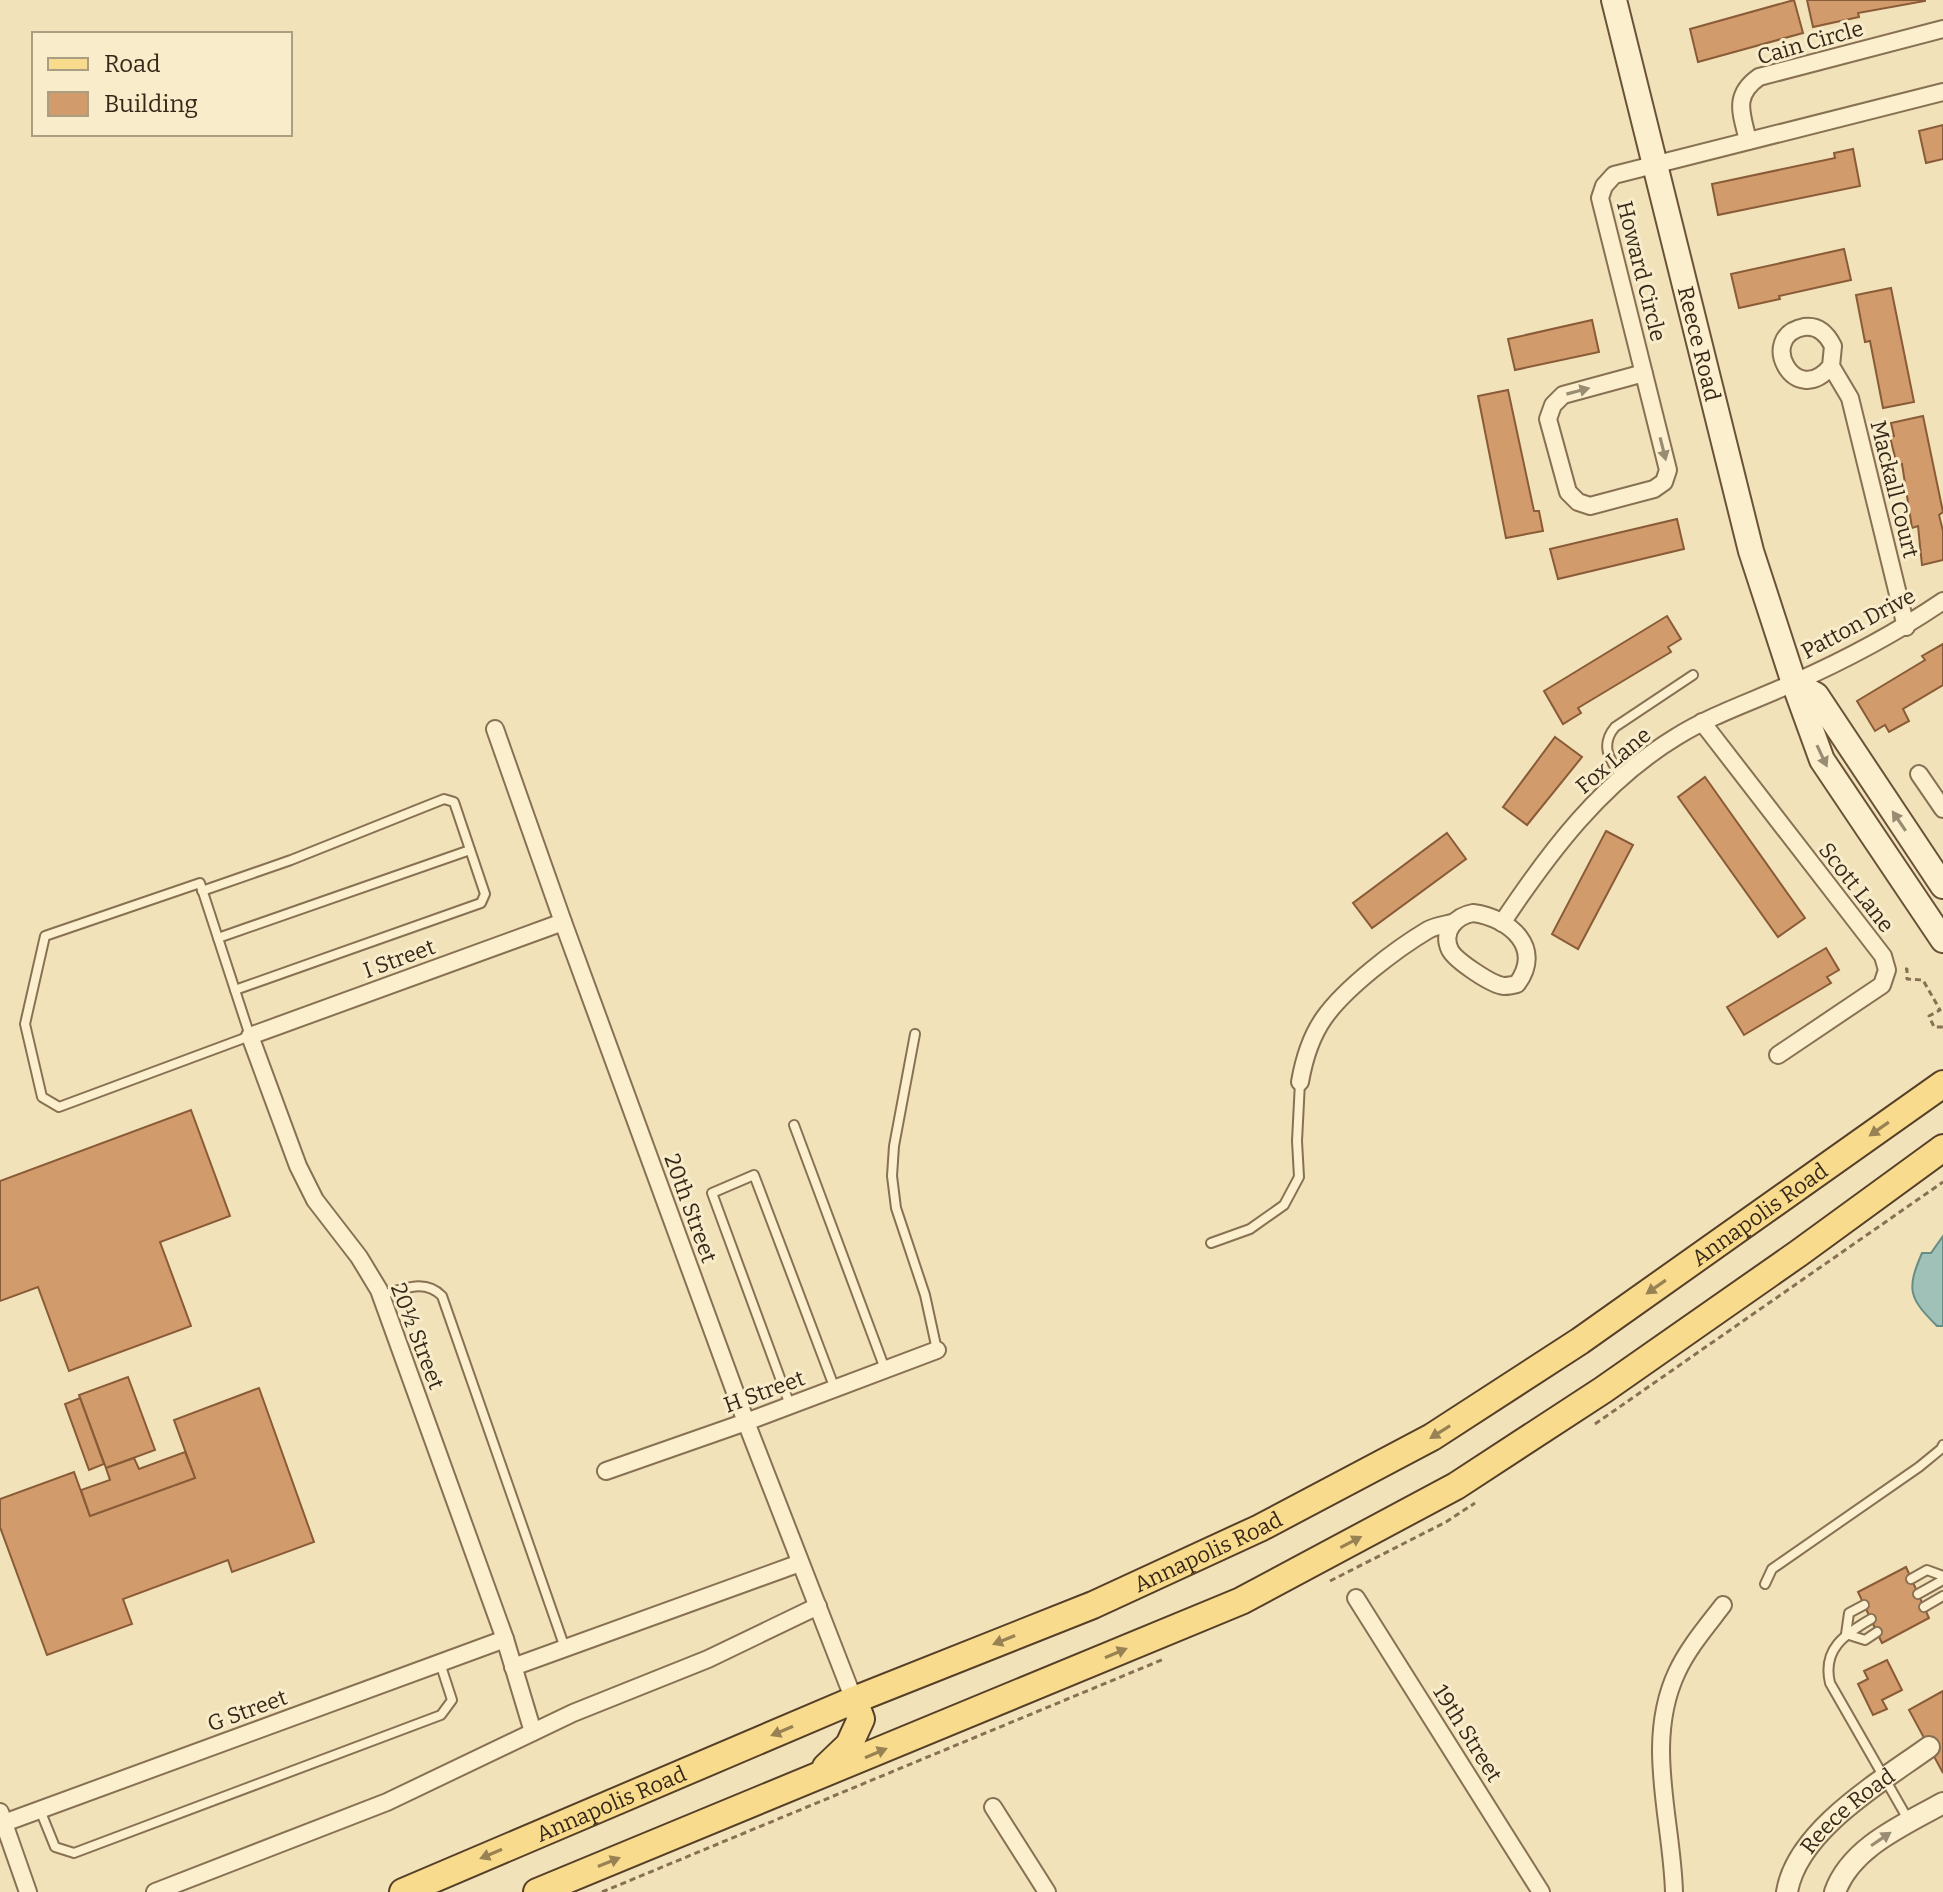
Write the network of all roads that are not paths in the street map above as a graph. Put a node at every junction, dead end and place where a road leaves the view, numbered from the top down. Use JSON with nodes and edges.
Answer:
{"nodes":[{"id":1,"x":1614,"y":0,"type":"edge"},
{"id":2,"x":1943,"y":29,"type":"edge"},
{"id":3,"x":1943,"y":92,"type":"edge"},
{"id":4,"x":1748,"y":141,"type":"junction"},
{"id":5,"x":1654,"y":165,"type":"junction"},
{"id":6,"x":1831,"y":366,"type":"dead end"},
{"id":7,"x":1644,"y":373,"type":"junction"},
{"id":8,"x":1943,"y":601,"type":"edge"},
{"id":9,"x":1906,"y":627,"type":"junction"},
{"id":10,"x":1693,"y":675,"type":"dead end"},
{"id":11,"x":1794,"y":683,"type":"junction"},
{"id":12,"x":1702,"y":722,"type":"junction"},
{"id":13,"x":495,"y":729,"type":"dead end"},
{"id":14,"x":1919,"y":774,"type":"dead end"},
{"id":15,"x":1621,"y":776,"type":"junction"},
{"id":16,"x":1943,"y":809,"type":"edge"},
{"id":17,"x":470,"y":850,"type":"junction"},
{"id":18,"x":1943,"y":886,"type":"edge"},
{"id":19,"x":202,"y":891,"type":"junction"},
{"id":20,"x":563,"y":922,"type":"junction"},
{"id":21,"x":1452,"y":923,"type":"junction"},
{"id":22,"x":1502,"y":923,"type":"junction"},
{"id":23,"x":218,"y":938,"type":"junction"},
{"id":24,"x":1943,"y":940,"type":"edge"},
{"id":25,"x":235,"y":990,"type":"junction"},
{"id":26,"x":915,"y":1034,"type":"dead end"},
{"id":27,"x":250,"y":1036,"type":"junction"},
{"id":28,"x":1778,"y":1055,"type":"dead end"},
{"id":29,"x":1300,"y":1082,"type":"joint"},
{"id":30,"x":1943,"y":1084,"type":"edge"},
{"id":31,"x":794,"y":1125,"type":"dead end"},
{"id":32,"x":1943,"y":1148,"type":"edge"},
{"id":33,"x":1211,"y":1243,"type":"dead end"},
{"id":34,"x":380,"y":1295,"type":"junction"},
{"id":35,"x":937,"y":1350,"type":"joint"},
{"id":36,"x":885,"y":1370,"type":"junction"},
{"id":37,"x":835,"y":1389,"type":"junction"},
{"id":38,"x":790,"y":1406,"type":"junction"},
{"id":39,"x":746,"y":1422,"type":"junction"},
{"id":40,"x":1942,"y":1448,"type":"edge"},
{"id":41,"x":606,"y":1471,"type":"dead end"},
{"id":42,"x":800,"y":1563,"type":"junction"},
{"id":43,"x":1943,"y":1578,"type":"edge"},
{"id":44,"x":1911,"y":1579,"type":"dead end"},
{"id":45,"x":1765,"y":1584,"type":"dead end"},
{"id":46,"x":1918,"y":1594,"type":"dead end"},
{"id":47,"x":1943,"y":1596,"type":"edge"},
{"id":48,"x":1356,"y":1598,"type":"dead end"},
{"id":49,"x":1723,"y":1605,"type":"dead end"},
{"id":50,"x":1864,"y":1605,"type":"dead end"},
{"id":51,"x":818,"y":1606,"type":"junction"},
{"id":52,"x":1924,"y":1607,"type":"dead end"},
{"id":53,"x":1871,"y":1619,"type":"dead end"},
{"id":54,"x":1877,"y":1632,"type":"dead end"},
{"id":55,"x":1846,"y":1634,"type":"junction"},
{"id":56,"x":505,"y":1639,"type":"junction"},
{"id":57,"x":565,"y":1648,"type":"junction"},
{"id":58,"x":440,"y":1663,"type":"junction"},
{"id":59,"x":513,"y":1667,"type":"junction"},
{"id":60,"x":854,"y":1700,"type":"junction"},
{"id":61,"x":533,"y":1732,"type":"junction"},
{"id":62,"x":1929,"y":1747,"type":"dead end"},
{"id":63,"x":814,"y":1778,"type":"junction"},
{"id":64,"x":1885,"y":1778,"type":"junction"},
{"id":65,"x":1943,"y":1803,"type":"edge"},
{"id":66,"x":993,"y":1807,"type":"dead end"},
{"id":67,"x":40,"y":1810,"type":"junction"},
{"id":68,"x":2,"y":1818,"type":"edge"},
{"id":69,"x":1910,"y":1821,"type":"junction"},
{"id":70,"x":28,"y":1892,"type":"edge"},
{"id":71,"x":155,"y":1892,"type":"edge"},
{"id":72,"x":403,"y":1892,"type":"edge"},
{"id":73,"x":537,"y":1892,"type":"edge"},
{"id":74,"x":1047,"y":1892,"type":"edge"},
{"id":75,"x":1541,"y":1892,"type":"edge"},
{"id":76,"x":1674,"y":1892,"type":"edge"},
{"id":77,"x":1787,"y":1892,"type":"edge"},
{"id":78,"x":1835,"y":1892,"type":"edge"}],
"edges":[{"from":1,"to":5,"type":"main road","name":"Reece Road"},
{"from":2,"to":4,"type":"street","name":"Cain Circle"},
{"from":3,"to":4,"type":"street"},
{"from":4,"to":5,"type":"street"},
{"from":5,"to":7,"type":"street","name":"Howard Circle"},
{"from":5,"to":11,"type":"main road","name":"Reece Road"},
{"from":6,"to":9,"type":"street","name":"Mackall Court"},
{"from":7,"to":7,"type":"street","name":"Howard Circle","one_way":true},
{"from":8,"to":9,"type":"street","name":"Patton Drive"},
{"from":9,"to":11,"type":"street","name":"Patton Drive"},
{"from":10,"to":15,"type":"lane"},
{"from":11,"to":12,"type":"street","name":"Fox Lane"},
{"from":18,"to":11,"type":"main road","one_way":true},
{"from":11,"to":24,"type":"main road","name":"Reece Road","one_way":true},
{"from":12,"to":15,"type":"street","name":"Fox Lane"},
{"from":12,"to":28,"type":"street","name":"Scott Lane"},
{"from":13,"to":20,"type":"street","name":"20th Street"},
{"from":14,"to":16,"type":"street"},
{"from":15,"to":22,"type":"street","name":"Fox Lane"},
{"from":17,"to":19,"type":"lane"},
{"from":17,"to":23,"type":"lane"},
{"from":17,"to":25,"type":"lane"},
{"from":19,"to":23,"type":"lane"},
{"from":19,"to":27,"type":"lane"},
{"from":20,"to":27,"type":"street","name":"I Street"},
{"from":20,"to":39,"type":"street","name":"20th Street"},
{"from":21,"to":22,"type":"street"},
{"from":21,"to":22,"type":"street"},
{"from":21,"to":29,"type":"street"},
{"from":23,"to":25,"type":"lane"},
{"from":25,"to":27,"type":"lane"},
{"from":26,"to":35,"type":"lane"},
{"from":27,"to":34,"type":"street","name":"20½ Street"},
{"from":29,"to":33,"type":"lane"},
{"from":30,"to":60,"type":"main road","name":"Annapolis Road","one_way":true},
{"from":31,"to":36,"type":"lane"},
{"from":63,"to":32,"type":"main road","one_way":true},
{"from":34,"to":56,"type":"street","name":"20½ Street"},
{"from":34,"to":57,"type":"lane"},
{"from":35,"to":36,"type":"street","name":"H Street"},
{"from":36,"to":37,"type":"street","name":"H Street"},
{"from":37,"to":38,"type":"street","name":"H Street"},
{"from":37,"to":38,"type":"lane"},
{"from":38,"to":39,"type":"street","name":"H Street"},
{"from":39,"to":41,"type":"street","name":"H Street"},
{"from":39,"to":42,"type":"street","name":"20th Street"},
{"from":40,"to":45,"type":"lane"},
{"from":42,"to":51,"type":"street","name":"20th Street"},
{"from":42,"to":57,"type":"street"},
{"from":43,"to":44,"type":"lane"},
{"from":43,"to":46,"type":"lane"},
{"from":47,"to":52,"type":"lane"},
{"from":48,"to":75,"type":"street","name":"19th Street"},
{"from":49,"to":76,"type":"street"},
{"from":50,"to":55,"type":"lane"},
{"from":51,"to":60,"type":"street","name":"20th Street"},
{"from":51,"to":61,"type":"street"},
{"from":53,"to":55,"type":"lane"},
{"from":54,"to":55,"type":"lane"},
{"from":55,"to":64,"type":"lane"},
{"from":56,"to":58,"type":"street","name":"G Street"},
{"from":56,"to":59,"type":"street","name":"20½ Street"},
{"from":57,"to":59,"type":"street"},
{"from":58,"to":67,"type":"street","name":"G Street"},
{"from":58,"to":67,"type":"lane"},
{"from":59,"to":61,"type":"street","name":"20½ Street"},
{"from":60,"to":63,"type":"main road"},
{"from":60,"to":72,"type":"main road","name":"Annapolis Road","one_way":true},
{"from":61,"to":71,"type":"street"},
{"from":62,"to":64,"type":"street","name":"Reece Road"},
{"from":73,"to":63,"type":"main road","one_way":true},
{"from":64,"to":69,"type":"lane"},
{"from":64,"to":77,"type":"street","name":"Reece Road"},
{"from":65,"to":69,"type":"street","name":"Reece Road"},
{"from":66,"to":74,"type":"street"},
{"from":67,"to":68,"type":"street","name":"G Street"},
{"from":68,"to":70,"type":"street"},
{"from":78,"to":69,"type":"street","name":"Reece Road","one_way":true}]}
